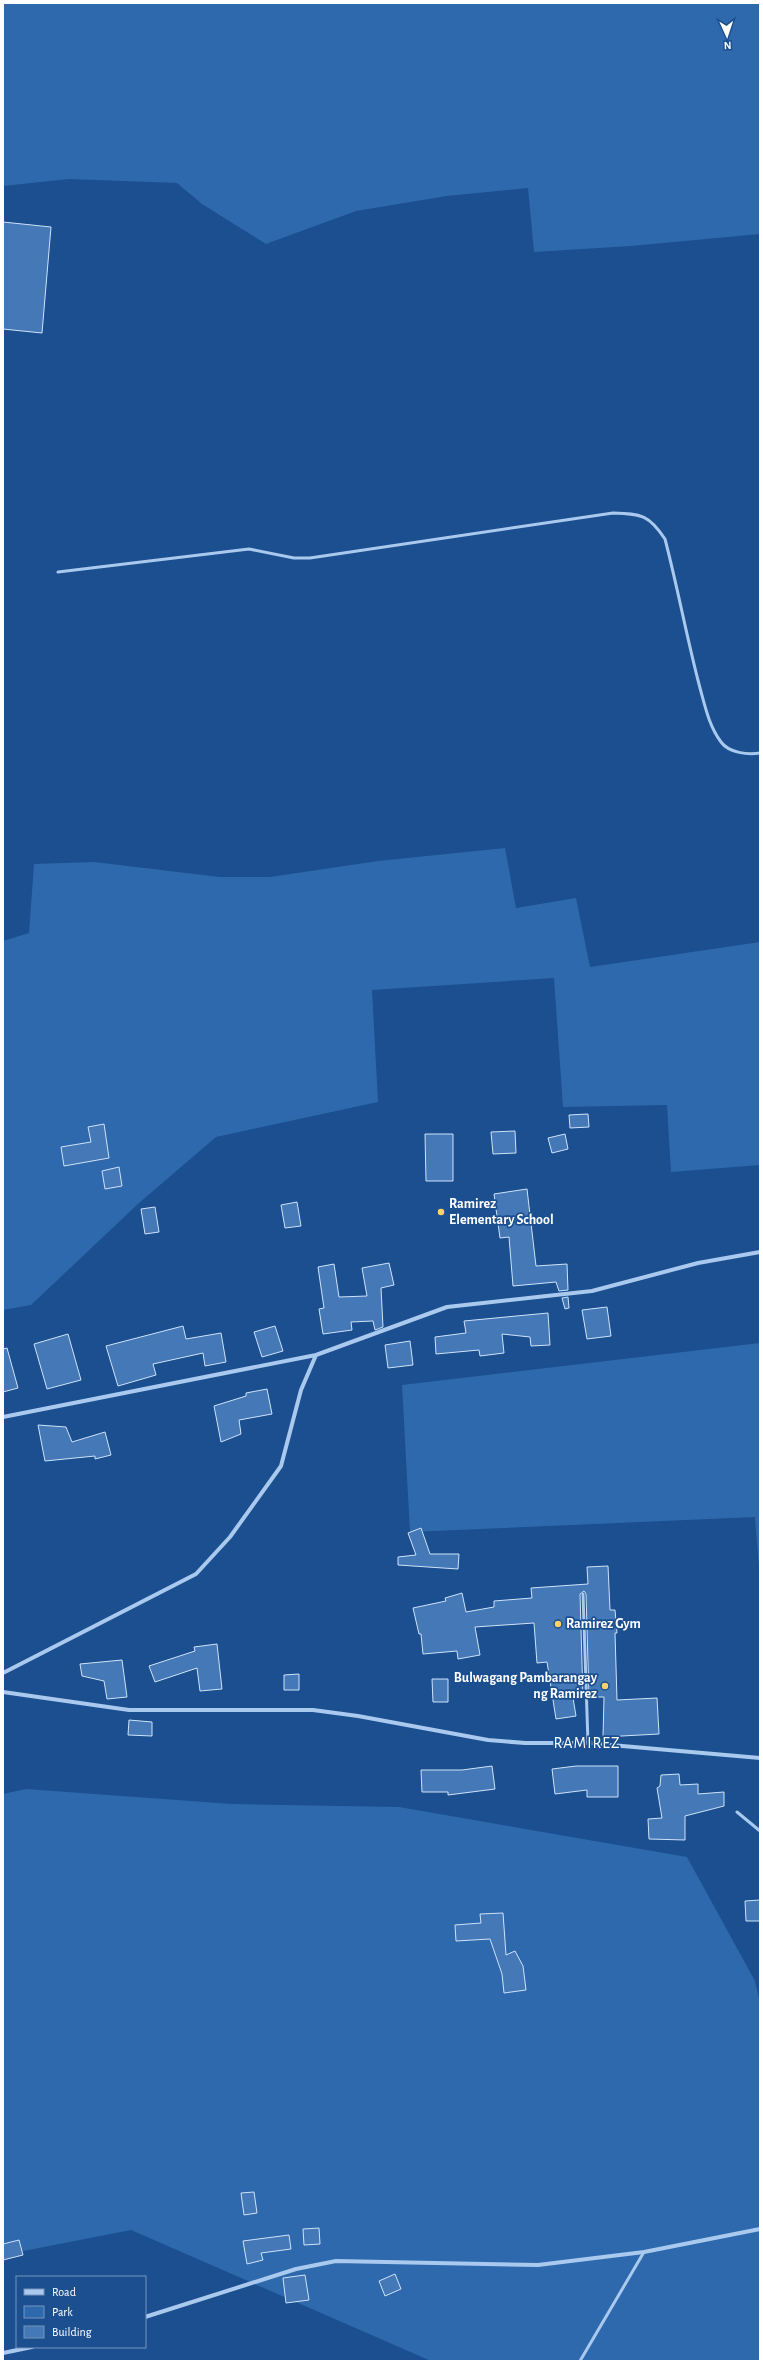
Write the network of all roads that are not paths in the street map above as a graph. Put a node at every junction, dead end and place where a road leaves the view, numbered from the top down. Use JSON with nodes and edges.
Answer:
{"nodes":[{"id":1,"x":58,"y":572,"type":"dead end"},
{"id":2,"x":760,"y":754,"type":"edge"},
{"id":3,"x":760,"y":1252,"type":"edge"},
{"id":4,"x":316,"y":1355,"type":"junction"},
{"id":5,"x":3,"y":1417,"type":"edge"},
{"id":6,"x":582,"y":1594,"type":"dead end"},
{"id":7,"x":3,"y":1673,"type":"edge"},
{"id":8,"x":3,"y":1692,"type":"edge"},
{"id":9,"x":588,"y":1743,"type":"junction"},
{"id":10,"x":760,"y":1758,"type":"edge"},
{"id":11,"x":737,"y":1812,"type":"dead end"},
{"id":12,"x":760,"y":1831,"type":"edge"},
{"id":13,"x":760,"y":2230,"type":"edge"},
{"id":14,"x":644,"y":2252,"type":"junction"},
{"id":15,"x":146,"y":2317,"type":"edge"},
{"id":16,"x":27,"y":2348,"type":"edge"},
{"id":17,"x":3,"y":2353,"type":"edge"},
{"id":18,"x":580,"y":2361,"type":"edge"}],
"edges":[{"from":1,"to":2,"type":"lane"},
{"from":3,"to":4,"type":"street"},
{"from":4,"to":5,"type":"street"},
{"from":4,"to":7,"type":"street"},
{"from":6,"to":9,"type":"lane"},
{"from":8,"to":9,"type":"street"},
{"from":9,"to":10,"type":"street"},
{"from":11,"to":12,"type":"lane"},
{"from":13,"to":14,"type":"street"},
{"from":14,"to":15,"type":"street"},
{"from":14,"to":18,"type":"lane"},
{"from":16,"to":17,"type":"street"}]}
